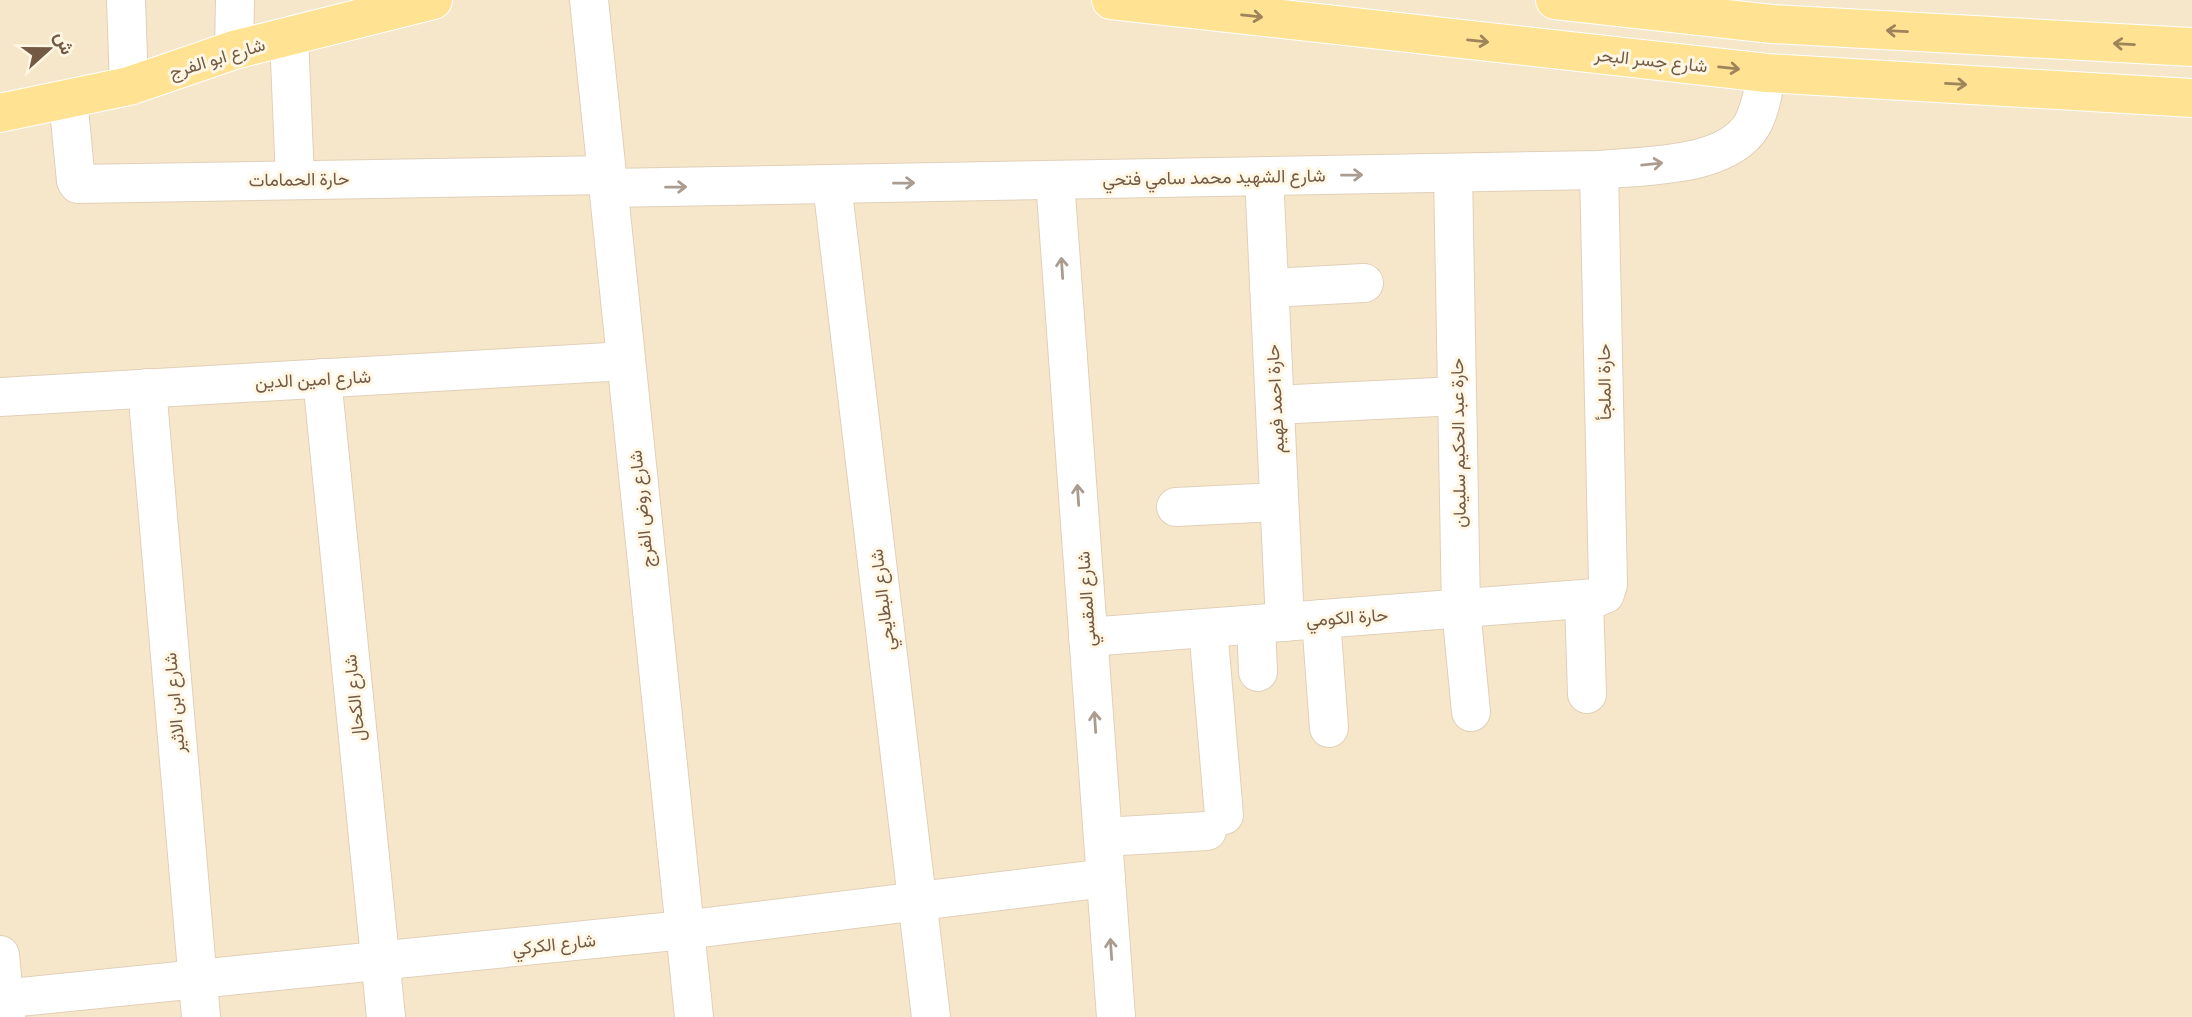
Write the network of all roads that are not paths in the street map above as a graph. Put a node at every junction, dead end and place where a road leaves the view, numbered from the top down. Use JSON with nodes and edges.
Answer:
{"nodes":[{"id":1,"x":126,"y":0,"type":"edge"},
{"id":2,"x":234,"y":0,"type":"edge"},
{"id":3,"x":433,"y":0,"type":"edge"},
{"id":4,"x":589,"y":0,"type":"edge"},
{"id":5,"x":1111,"y":0,"type":"edge"},
{"id":6,"x":1555,"y":0,"type":"edge"},
{"id":7,"x":1669,"y":7,"type":"edge"},
{"id":8,"x":334,"y":12,"type":"edge"},
{"id":9,"x":1771,"y":12,"type":"edge"},
{"id":10,"x":289,"y":36,"type":"junction"},
{"id":11,"x":2192,"y":47,"type":"edge"},
{"id":12,"x":233,"y":50,"type":"junction"},
{"id":13,"x":1767,"y":73,"type":"junction"},
{"id":14,"x":129,"y":86,"type":"junction"},
{"id":15,"x":2192,"y":98,"type":"edge"},
{"id":16,"x":68,"y":99,"type":"junction"},
{"id":17,"x":0,"y":113,"type":"edge"},
{"id":18,"x":1599,"y":170,"type":"junction"},
{"id":19,"x":1453,"y":173,"type":"junction"},
{"id":20,"x":1264,"y":176,"type":"junction"},
{"id":21,"x":295,"y":179,"type":"junction"},
{"id":22,"x":1055,"y":180,"type":"junction"},
{"id":23,"x":607,"y":181,"type":"junction"},
{"id":24,"x":832,"y":184,"type":"junction"},
{"id":25,"x":1364,"y":283,"type":"dead end"},
{"id":26,"x":1269,"y":288,"type":"junction"},
{"id":27,"x":626,"y":361,"type":"junction"},
{"id":28,"x":322,"y":378,"type":"junction"},
{"id":29,"x":147,"y":388,"type":"junction"},
{"id":30,"x":1457,"y":396,"type":"junction"},
{"id":31,"x":0,"y":397,"type":"edge"},
{"id":32,"x":1275,"y":405,"type":"junction"},
{"id":33,"x":1279,"y":502,"type":"junction"},
{"id":34,"x":1176,"y":507,"type":"dead end"},
{"id":35,"x":1595,"y":596,"type":"junction"},
{"id":36,"x":1461,"y":609,"type":"junction"},
{"id":37,"x":1287,"y":622,"type":"junction"},
{"id":38,"x":1208,"y":628,"type":"junction"},
{"id":39,"x":1088,"y":637,"type":"junction"},
{"id":40,"x":1258,"y":672,"type":"dead end"},
{"id":41,"x":1587,"y":694,"type":"dead end"},
{"id":42,"x":1471,"y":712,"type":"dead end"},
{"id":43,"x":1329,"y":728,"type":"dead end"},
{"id":44,"x":1103,"y":837,"type":"junction"},
{"id":45,"x":1106,"y":878,"type":"junction"},
{"id":46,"x":919,"y":901,"type":"junction"},
{"id":47,"x":684,"y":930,"type":"junction"},
{"id":48,"x":0,"y":955,"type":"edge"},
{"id":49,"x":380,"y":961,"type":"junction"},
{"id":50,"x":198,"y":978,"type":"junction"},
{"id":51,"x":3,"y":1005,"type":"edge"},
{"id":52,"x":201,"y":1017,"type":"edge"},
{"id":53,"x":386,"y":1017,"type":"edge"},
{"id":54,"x":694,"y":1017,"type":"edge"},
{"id":55,"x":931,"y":1017,"type":"edge"},
{"id":56,"x":1116,"y":1017,"type":"edge"}],
"edges":[{"from":1,"to":14,"type":"street"},
{"from":2,"to":12,"type":"street"},
{"from":3,"to":8,"type":"main road","name":"شارع ابو الفرج"},
{"from":4,"to":23,"type":"street","name":"شارع روض الفرج"},
{"from":5,"to":13,"type":"main road","name":"شارع جسر البحر","one_way":true},
{"from":6,"to":7,"type":"main road"},
{"from":7,"to":9,"type":"main road"},
{"from":8,"to":10,"type":"main road","name":"شارع ابو الفرج"},
{"from":11,"to":9,"type":"main road","one_way":true},
{"from":9,"to":13,"type":"main road"},
{"from":10,"to":12,"type":"main road","name":"شارع ابو الفرج"},
{"from":10,"to":21,"type":"street"},
{"from":12,"to":14,"type":"main road","name":"شارع ابو الفرج"},
{"from":13,"to":15,"type":"main road","name":"شارع جسر البحر","one_way":true},
{"from":18,"to":13,"type":"street","name":"شارع الشهيد محمد سامي فتحي","one_way":true},
{"from":14,"to":16,"type":"main road","name":"شارع ابو الفرج"},
{"from":16,"to":17,"type":"main road","name":"شارع ابو الفرج"},
{"from":16,"to":21,"type":"street","name":"حارة الحمامات"},
{"from":18,"to":19,"type":"street","name":"شارع الشهيد محمد سامي فتحي"},
{"from":18,"to":35,"type":"street","name":"حارة الملجأ"},
{"from":20,"to":19,"type":"street","name":"شارع الشهيد محمد سامي فتحي","one_way":true},
{"from":19,"to":30,"type":"street","name":"حارة عبد الحكيم سليمان"},
{"from":20,"to":22,"type":"street","name":"شارع الشهيد محمد سامي فتحي"},
{"from":20,"to":26,"type":"street","name":"حارة احمد فهيم"},
{"from":21,"to":23,"type":"street","name":"حارة الحمامات"},
{"from":24,"to":22,"type":"street","name":"شارع الشهيد محمد سامي فتحي","one_way":true},
{"from":39,"to":22,"type":"street","name":"شارع المقسي","one_way":true},
{"from":23,"to":24,"type":"street","name":"شارع الشهيد محمد سامي فتحي","one_way":true},
{"from":23,"to":27,"type":"street","name":"شارع روض الفرج"},
{"from":24,"to":46,"type":"street","name":"شارع البطايحي"},
{"from":25,"to":26,"type":"street"},
{"from":26,"to":32,"type":"street","name":"حارة احمد فهيم"},
{"from":27,"to":28,"type":"street","name":"شارع امين الدين"},
{"from":27,"to":47,"type":"street","name":"شارع روض الفرج"},
{"from":28,"to":29,"type":"street","name":"شارع امين الدين"},
{"from":28,"to":49,"type":"street","name":"شارع الكحال"},
{"from":29,"to":31,"type":"street","name":"شارع امين الدين"},
{"from":29,"to":50,"type":"street","name":"شارع ابن الاثير"},
{"from":30,"to":32,"type":"street"},
{"from":30,"to":36,"type":"street","name":"حارة عبد الحكيم سليمان"},
{"from":32,"to":33,"type":"street","name":"حارة احمد فهيم"},
{"from":33,"to":34,"type":"street"},
{"from":33,"to":37,"type":"street","name":"حارة احمد فهيم"},
{"from":35,"to":36,"type":"street","name":"حارة الكومي"},
{"from":35,"to":41,"type":"street","name":"حارة الملجأ"},
{"from":36,"to":37,"type":"street","name":"حارة الكومي"},
{"from":36,"to":42,"type":"street","name":"حارة عبد الحكيم سليمان"},
{"from":37,"to":38,"type":"street","name":"حارة الكومي"},
{"from":37,"to":40,"type":"street"},
{"from":37,"to":43,"type":"street"},
{"from":38,"to":39,"type":"street","name":"حارة الكومي"},
{"from":38,"to":44,"type":"street"},
{"from":44,"to":39,"type":"street","name":"شارع المقسي","one_way":true},
{"from":44,"to":45,"type":"street","name":"شارع المقسي"},
{"from":45,"to":46,"type":"street","name":"شارع الكركي"},
{"from":56,"to":45,"type":"street","name":"شارع المقسي","one_way":true},
{"from":46,"to":47,"type":"street","name":"شارع الكركي"},
{"from":46,"to":55,"type":"street","name":"شارع البطايحي"},
{"from":47,"to":49,"type":"street","name":"شارع الكركي"},
{"from":47,"to":54,"type":"street","name":"شارع روض الفرج"},
{"from":48,"to":51,"type":"street"},
{"from":49,"to":50,"type":"street","name":"شارع الكركي"},
{"from":49,"to":53,"type":"street","name":"شارع الكحال"},
{"from":50,"to":51,"type":"street","name":"شارع الكركي"},
{"from":50,"to":52,"type":"street","name":"شارع ابن الاثير"}]}
